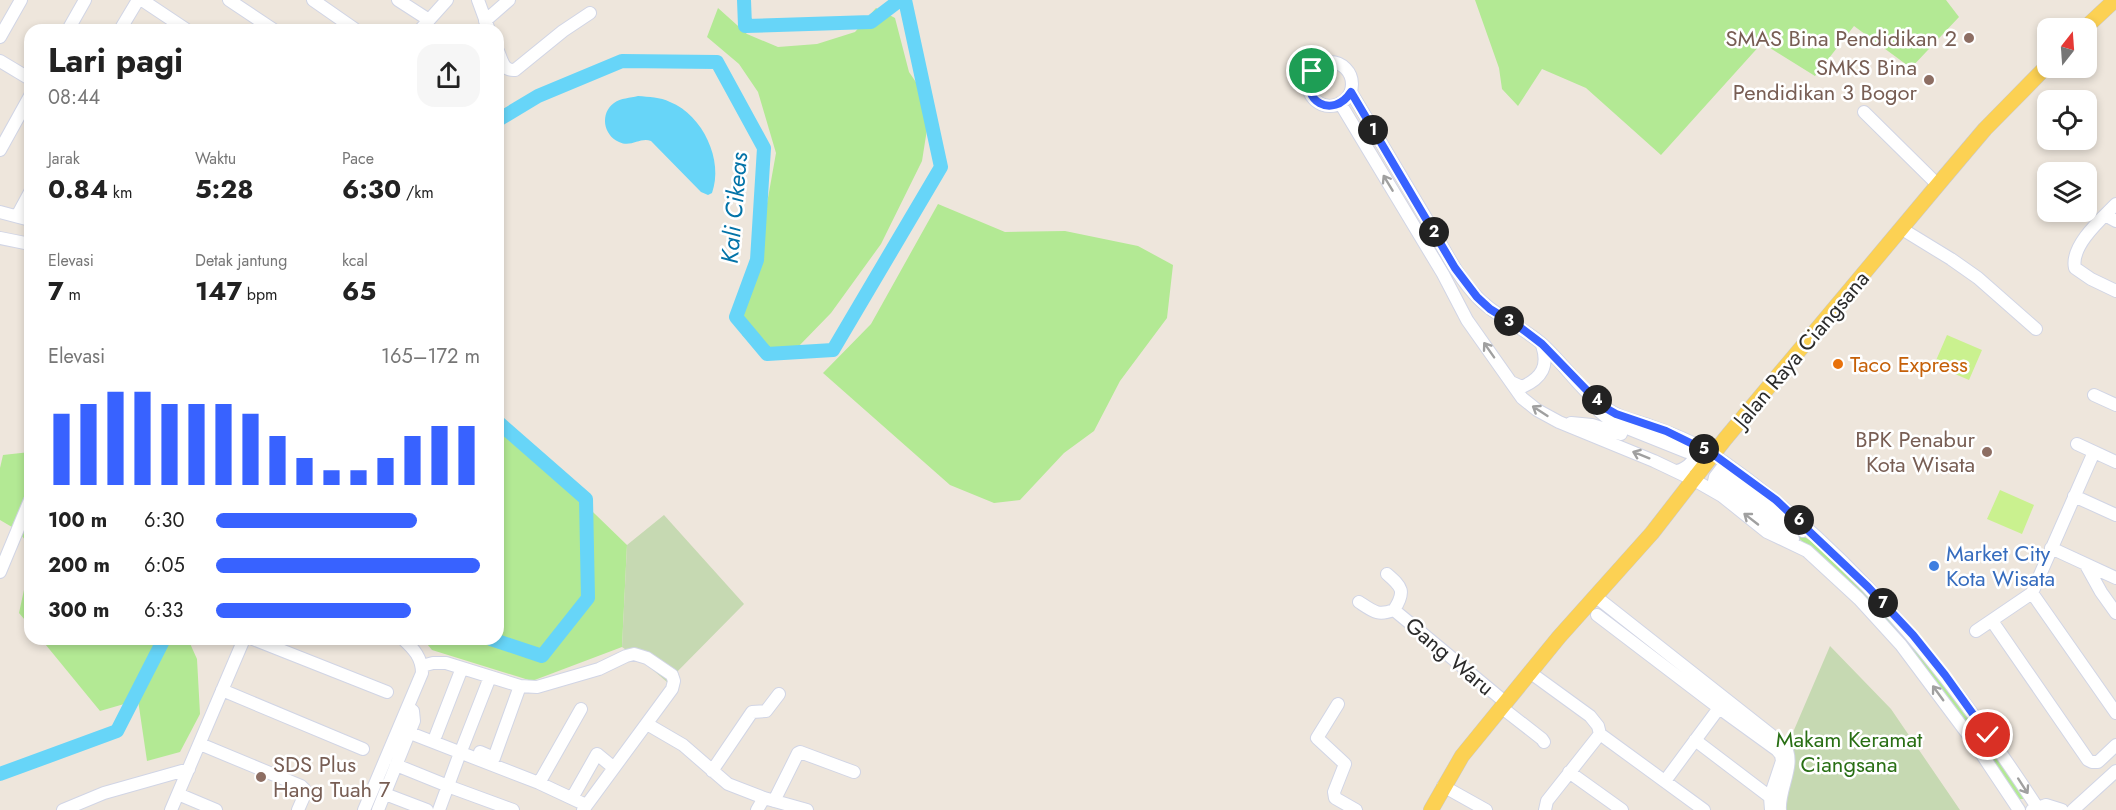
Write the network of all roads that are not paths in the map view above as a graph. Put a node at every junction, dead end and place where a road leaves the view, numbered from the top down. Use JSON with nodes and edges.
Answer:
{"nodes":[{"id":1,"x":21,"y":0,"type":"edge"},
{"id":2,"x":85,"y":0,"type":"edge"},
{"id":3,"x":140,"y":0,"type":"edge"},
{"id":4,"x":229,"y":0,"type":"edge"},
{"id":5,"x":313,"y":0,"type":"edge"},
{"id":6,"x":398,"y":0,"type":"edge"},
{"id":7,"x":447,"y":0,"type":"edge"},
{"id":8,"x":478,"y":0,"type":"edge"},
{"id":9,"x":509,"y":0,"type":"edge"},
{"id":10,"x":2115,"y":0,"type":"edge"},
{"id":11,"x":590,"y":13,"type":"dead end"},
{"id":12,"x":2096,"y":18,"type":"edge"},
{"id":13,"x":429,"y":20,"type":"junction"},
{"id":14,"x":71,"y":24,"type":"edge"},
{"id":15,"x":124,"y":24,"type":"edge"},
{"id":16,"x":173,"y":24,"type":"edge"},
{"id":17,"x":259,"y":24,"type":"edge"},
{"id":18,"x":347,"y":24,"type":"edge"},
{"id":19,"x":425,"y":24,"type":"edge"},
{"id":20,"x":487,"y":24,"type":"edge"},
{"id":21,"x":488,"y":24,"type":"edge"},
{"id":22,"x":0,"y":37,"type":"edge"},
{"id":23,"x":0,"y":61,"type":"edge"},
{"id":24,"x":504,"y":66,"type":"edge"},
{"id":25,"x":24,"y":75,"type":"edge"},
{"id":26,"x":2037,"y":76,"type":"edge"},
{"id":27,"x":1351,"y":92,"type":"junction"},
{"id":28,"x":1340,"y":104,"type":"junction"},
{"id":29,"x":24,"y":107,"type":"edge"},
{"id":30,"x":1864,"y":112,"type":"dead end"},
{"id":31,"x":0,"y":150,"type":"edge"},
{"id":32,"x":1938,"y":185,"type":"junction"},
{"id":33,"x":24,"y":203,"type":"edge"},
{"id":34,"x":2116,"y":204,"type":"edge"},
{"id":35,"x":0,"y":212,"type":"edge"},
{"id":36,"x":17,"y":216,"type":"junction"},
{"id":37,"x":24,"y":218,"type":"edge"},
{"id":38,"x":2110,"y":218,"type":"edge"},
{"id":39,"x":1902,"y":229,"type":"junction"},
{"id":40,"x":0,"y":238,"type":"edge"},
{"id":41,"x":24,"y":243,"type":"edge"},
{"id":42,"x":2116,"y":291,"type":"edge"},
{"id":43,"x":2036,"y":329,"type":"dead end"},
{"id":44,"x":1551,"y":358,"type":"junction"},
{"id":45,"x":1518,"y":389,"type":"junction"},
{"id":46,"x":2094,"y":395,"type":"dead end"},
{"id":47,"x":2116,"y":405,"type":"edge"},
{"id":48,"x":1559,"y":422,"type":"junction"},
{"id":49,"x":2077,"y":444,"type":"dead end"},
{"id":50,"x":1688,"y":452,"type":"junction"},
{"id":51,"x":2094,"y":452,"type":"junction"},
{"id":52,"x":1713,"y":454,"type":"junction"},
{"id":53,"x":2116,"y":462,"type":"edge"},
{"id":54,"x":1677,"y":471,"type":"junction"},
{"id":55,"x":1723,"y":479,"type":"junction"},
{"id":56,"x":1694,"y":480,"type":"junction"},
{"id":57,"x":2074,"y":496,"type":"junction"},
{"id":58,"x":24,"y":514,"type":"edge"},
{"id":59,"x":2116,"y":515,"type":"edge"},
{"id":60,"x":2051,"y":548,"type":"junction"},
{"id":61,"x":2,"y":564,"type":"edge"},
{"id":62,"x":2086,"y":565,"type":"junction"},
{"id":63,"x":1387,"y":574,"type":"dead end"},
{"id":64,"x":2116,"y":578,"type":"edge"},
{"id":65,"x":2032,"y":593,"type":"junction"},
{"id":66,"x":1595,"y":597,"type":"junction"},
{"id":67,"x":1359,"y":602,"type":"dead end"},
{"id":68,"x":1394,"y":610,"type":"junction"},
{"id":69,"x":2116,"y":612,"type":"edge"},
{"id":70,"x":1597,"y":615,"type":"dead end"},
{"id":71,"x":1992,"y":621,"type":"junction"},
{"id":72,"x":1976,"y":631,"type":"dead end"},
{"id":73,"x":241,"y":645,"type":"edge"},
{"id":74,"x":268,"y":645,"type":"edge"},
{"id":75,"x":410,"y":645,"type":"edge"},
{"id":76,"x":422,"y":666,"type":"junction"},
{"id":77,"x":462,"y":668,"type":"junction"},
{"id":78,"x":1535,"y":676,"type":"dead end"},
{"id":79,"x":490,"y":677,"type":"junction"},
{"id":80,"x":520,"y":686,"type":"junction"},
{"id":81,"x":222,"y":690,"type":"junction"},
{"id":82,"x":387,"y":692,"type":"dead end"},
{"id":83,"x":779,"y":694,"type":"dead end"},
{"id":84,"x":1338,"y":704,"type":"dead end"},
{"id":85,"x":1503,"y":704,"type":"junction"},
{"id":86,"x":408,"y":707,"type":"junction"},
{"id":87,"x":1719,"y":708,"type":"junction"},
{"id":88,"x":581,"y":709,"type":"dead end"},
{"id":89,"x":2116,"y":712,"type":"edge"},
{"id":90,"x":648,"y":724,"type":"junction"},
{"id":91,"x":411,"y":730,"type":"junction"},
{"id":92,"x":1600,"y":734,"type":"junction"},
{"id":93,"x":436,"y":735,"type":"junction"},
{"id":94,"x":1695,"y":740,"type":"junction"},
{"id":95,"x":1544,"y":742,"type":"dead end"},
{"id":96,"x":200,"y":744,"type":"junction"},
{"id":97,"x":2116,"y":745,"type":"edge"},
{"id":98,"x":363,"y":748,"type":"dead end"},
{"id":99,"x":462,"y":750,"type":"junction"},
{"id":100,"x":396,"y":765,"type":"junction"},
{"id":101,"x":189,"y":768,"type":"junction"},
{"id":102,"x":614,"y":768,"type":"junction"},
{"id":103,"x":712,"y":771,"type":"junction"},
{"id":104,"x":2116,"y":771,"type":"edge"},
{"id":105,"x":854,"y":772,"type":"dead end"},
{"id":106,"x":1569,"y":772,"type":"junction"},
{"id":107,"x":1665,"y":781,"type":"junction"},
{"id":108,"x":539,"y":783,"type":"junction"},
{"id":109,"x":1443,"y":786,"type":"junction"},
{"id":110,"x":451,"y":787,"type":"junction"},
{"id":111,"x":178,"y":794,"type":"junction"},
{"id":112,"x":385,"y":794,"type":"junction"},
{"id":113,"x":572,"y":798,"type":"junction"},
{"id":114,"x":769,"y":799,"type":"junction"},
{"id":115,"x":1771,"y":804,"type":"edge"},
{"id":116,"x":491,"y":806,"type":"edge"},
{"id":117,"x":585,"y":808,"type":"edge"},
{"id":118,"x":2034,"y":808,"type":"edge"},
{"id":119,"x":63,"y":810,"type":"edge"},
{"id":120,"x":171,"y":810,"type":"edge"},
{"id":121,"x":216,"y":810,"type":"edge"},
{"id":122,"x":298,"y":810,"type":"edge"},
{"id":123,"x":364,"y":810,"type":"edge"},
{"id":124,"x":378,"y":810,"type":"edge"},
{"id":125,"x":427,"y":810,"type":"edge"},
{"id":126,"x":439,"y":810,"type":"edge"},
{"id":127,"x":513,"y":810,"type":"edge"},
{"id":128,"x":757,"y":810,"type":"edge"},
{"id":129,"x":807,"y":810,"type":"edge"},
{"id":130,"x":1356,"y":810,"type":"edge"},
{"id":131,"x":1431,"y":810,"type":"edge"},
{"id":132,"x":1486,"y":810,"type":"edge"},
{"id":133,"x":1545,"y":810,"type":"edge"},
{"id":134,"x":1622,"y":810,"type":"edge"},
{"id":135,"x":1704,"y":810,"type":"edge"},
{"id":136,"x":1780,"y":810,"type":"edge"},
{"id":137,"x":2019,"y":810,"type":"edge"},
{"id":138,"x":2062,"y":810,"type":"edge"},
{"id":139,"x":2073,"y":810,"type":"edge"}],
"edges":[{"from":1,"to":22,"type":"street"},
{"from":2,"to":14,"type":"street"},
{"from":3,"to":15,"type":"street"},
{"from":3,"to":16,"type":"street"},
{"from":4,"to":17,"type":"street"},
{"from":5,"to":18,"type":"street"},
{"from":6,"to":13,"type":"street"},
{"from":7,"to":13,"type":"street"},
{"from":8,"to":20,"type":"street"},
{"from":9,"to":21,"type":"street"},
{"from":10,"to":12,"type":"main road"},
{"from":11,"to":24,"type":"street"},
{"from":13,"to":19,"type":"street"},
{"from":23,"to":25,"type":"street"},
{"from":26,"to":32,"type":"main road","name":"Jalan Raya Ciangsana"},
{"from":27,"to":28,"type":"street"},
{"from":27,"to":28,"type":"street"},
{"from":27,"to":44,"type":"street"},
{"from":45,"to":28,"type":"street","one_way":true},
{"from":29,"to":31,"type":"street"},
{"from":30,"to":32,"type":"street"},
{"from":32,"to":39,"type":"main road","name":"Jalan Raya Ciangsana"},
{"from":33,"to":36,"type":"street"},
{"from":34,"to":38,"type":"street"},
{"from":35,"to":36,"type":"street"},
{"from":36,"to":37,"type":"street"},
{"from":38,"to":42,"type":"street"},
{"from":39,"to":43,"type":"street"},
{"from":39,"to":52,"type":"main road","name":"Jalan Raya Ciangsana"},
{"from":40,"to":41,"type":"street"},
{"from":44,"to":45,"type":"street"},
{"from":44,"to":50,"type":"street"},
{"from":48,"to":45,"type":"street","one_way":true},
{"from":46,"to":47,"type":"street"},
{"from":48,"to":50,"type":"street"},
{"from":54,"to":48,"type":"street","one_way":true},
{"from":49,"to":51,"type":"street"},
{"from":50,"to":52,"type":"street"},
{"from":50,"to":54,"type":"street"},
{"from":51,"to":53,"type":"street"},
{"from":51,"to":57,"type":"street"},
{"from":52,"to":55,"type":"street"},
{"from":52,"to":56,"type":"main road","name":"Jalan Raya Ciangsana"},
{"from":54,"to":56,"type":"street"},
{"from":55,"to":56,"type":"street"},
{"from":55,"to":118,"type":"street","one_way":true},
{"from":137,"to":55,"type":"street","one_way":true},
{"from":56,"to":66,"type":"main road","name":"Jalan Raya Ciangsana"},
{"from":57,"to":59,"type":"street"},
{"from":57,"to":60,"type":"street"},
{"from":58,"to":61,"type":"street"},
{"from":60,"to":62,"type":"street"},
{"from":60,"to":65,"type":"street"},
{"from":62,"to":64,"type":"street"},
{"from":62,"to":69,"type":"street"},
{"from":63,"to":68,"type":"street","name":"Gang Waru"},
{"from":65,"to":71,"type":"street"},
{"from":65,"to":89,"type":"street"},
{"from":66,"to":85,"type":"main road","name":"Jalan Raya Ciangsana"},
{"from":66,"to":136,"type":"street"},
{"from":67,"to":68,"type":"street","name":"Gang Waru"},
{"from":68,"to":85,"type":"street","name":"Gang Waru"},
{"from":70,"to":87,"type":"street"},
{"from":71,"to":72,"type":"street"},
{"from":71,"to":97,"type":"street"},
{"from":73,"to":81,"type":"street"},
{"from":74,"to":82,"type":"street"},
{"from":75,"to":76,"type":"street"},
{"from":76,"to":77,"type":"street"},
{"from":76,"to":86,"type":"street"},
{"from":77,"to":79,"type":"street"},
{"from":77,"to":93,"type":"street"},
{"from":78,"to":92,"type":"street"},
{"from":79,"to":80,"type":"street"},
{"from":79,"to":99,"type":"street"},
{"from":80,"to":90,"type":"street"},
{"from":80,"to":99,"type":"street"},
{"from":81,"to":96,"type":"street"},
{"from":81,"to":98,"type":"street"},
{"from":83,"to":103,"type":"street"},
{"from":84,"to":130,"type":"street"},
{"from":85,"to":95,"type":"street","name":"Gang Waru"},
{"from":85,"to":109,"type":"main road","name":"Jalan Raya Ciangsana"},
{"from":86,"to":91,"type":"street"},
{"from":86,"to":123,"type":"street"},
{"from":87,"to":94,"type":"street"},
{"from":87,"to":115,"type":"street"},
{"from":88,"to":108,"type":"street"},
{"from":90,"to":102,"type":"street"},
{"from":90,"to":103,"type":"street"},
{"from":91,"to":93,"type":"street"},
{"from":91,"to":99,"type":"street"},
{"from":91,"to":100,"type":"street"},
{"from":92,"to":106,"type":"street"},
{"from":92,"to":107,"type":"street"},
{"from":93,"to":99,"type":"street"},
{"from":94,"to":107,"type":"street"},
{"from":94,"to":115,"type":"street"},
{"from":96,"to":101,"type":"street"},
{"from":96,"to":122,"type":"street"},
{"from":99,"to":108,"type":"street"},
{"from":99,"to":110,"type":"street"},
{"from":100,"to":110,"type":"street"},
{"from":100,"to":112,"type":"street"},
{"from":101,"to":111,"type":"street"},
{"from":101,"to":119,"type":"street"},
{"from":102,"to":113,"type":"street"},
{"from":102,"to":117,"type":"street"},
{"from":103,"to":114,"type":"street"},
{"from":104,"to":139,"type":"street"},
{"from":105,"to":114,"type":"street"},
{"from":106,"to":133,"type":"street"},
{"from":106,"to":134,"type":"street"},
{"from":107,"to":135,"type":"street"},
{"from":108,"to":113,"type":"street"},
{"from":109,"to":131,"type":"main road","name":"Jalan Raya Ciangsana"},
{"from":109,"to":132,"type":"street"},
{"from":110,"to":116,"type":"street"},
{"from":110,"to":126,"type":"street"},
{"from":111,"to":120,"type":"street"},
{"from":111,"to":121,"type":"street"},
{"from":112,"to":124,"type":"street"},
{"from":112,"to":125,"type":"street"},
{"from":113,"to":117,"type":"street"},
{"from":114,"to":128,"type":"street"},
{"from":114,"to":129,"type":"street"},
{"from":116,"to":127,"type":"street"},
{"from":118,"to":138,"type":"street"}]}
